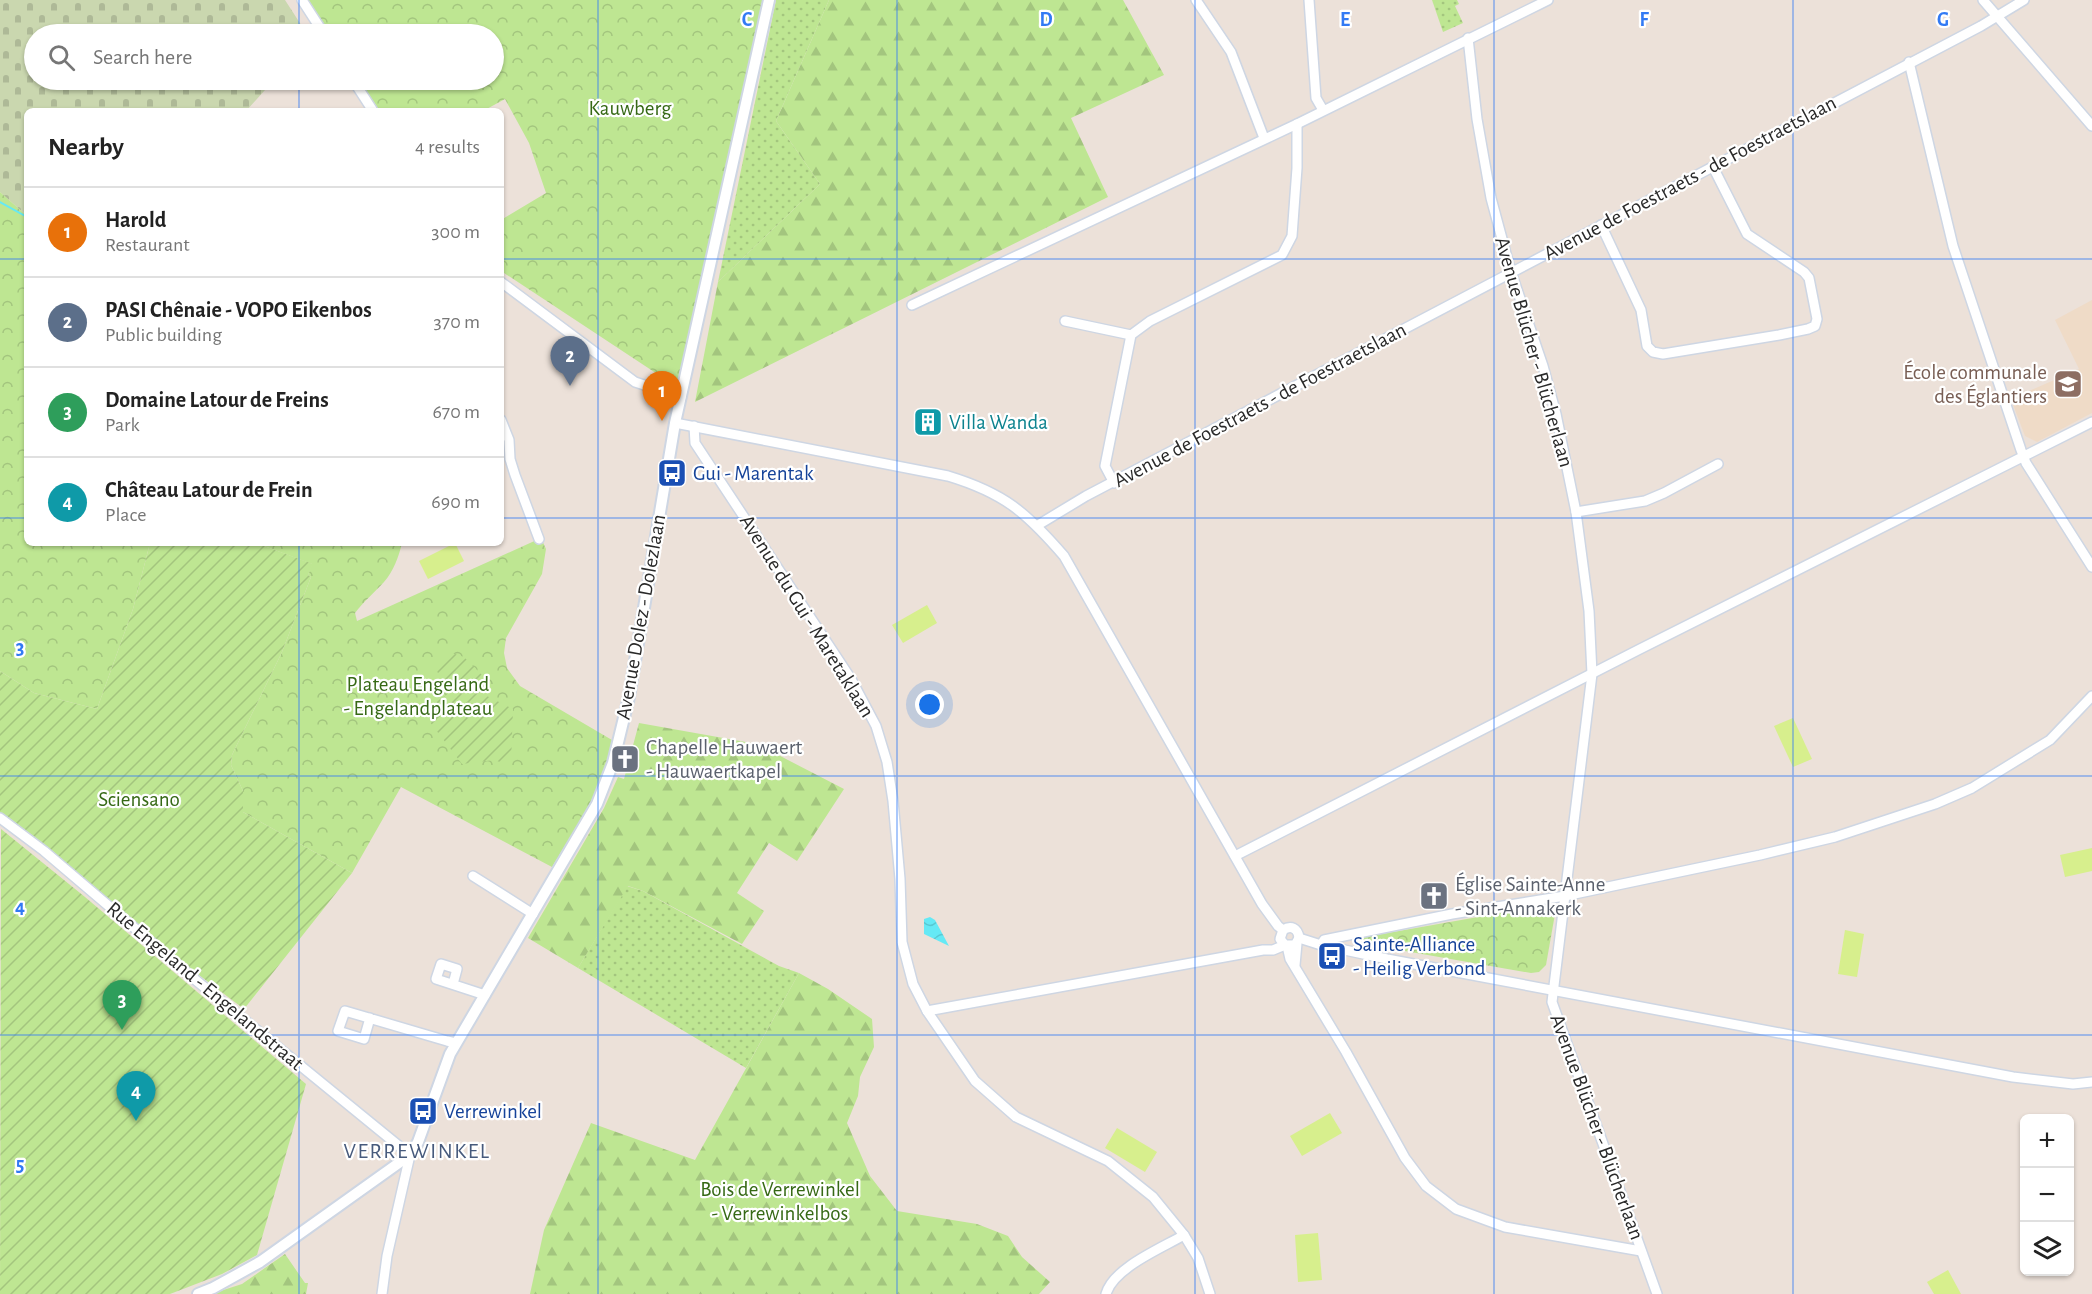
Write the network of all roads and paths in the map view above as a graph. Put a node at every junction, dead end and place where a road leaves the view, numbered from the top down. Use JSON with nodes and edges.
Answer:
{"nodes":[{"id":1,"x":302,"y":0,"type":"edge"},
{"id":2,"x":769,"y":0,"type":"edge"},
{"id":3,"x":1196,"y":0,"type":"edge"},
{"id":4,"x":1310,"y":0,"type":"edge"},
{"id":5,"x":1548,"y":0,"type":"edge"},
{"id":6,"x":1983,"y":0,"type":"edge"},
{"id":7,"x":2025,"y":0,"type":"edge"},
{"id":8,"x":1996,"y":17,"type":"junction"},
{"id":9,"x":318,"y":24,"type":"edge"},
{"id":10,"x":1468,"y":38,"type":"junction"},
{"id":11,"x":1909,"y":62,"type":"junction"},
{"id":12,"x":359,"y":90,"type":"edge"},
{"id":13,"x":371,"y":108,"type":"edge"},
{"id":14,"x":1323,"y":110,"type":"junction"},
{"id":15,"x":1297,"y":124,"type":"junction"},
{"id":16,"x":2092,"y":126,"type":"edge"},
{"id":17,"x":1264,"y":138,"type":"junction"},
{"id":18,"x":1713,"y":167,"type":"junction"},
{"id":19,"x":1601,"y":225,"type":"junction"},
{"id":20,"x":1511,"y":272,"type":"junction"},
{"id":21,"x":504,"y":284,"type":"edge"},
{"id":22,"x":912,"y":305,"type":"dead end"},
{"id":23,"x":1065,"y":321,"type":"dead end"},
{"id":24,"x":1131,"y":335,"type":"junction"},
{"id":25,"x":681,"y":397,"type":"junction"},
{"id":26,"x":2092,"y":422,"type":"edge"},
{"id":27,"x":675,"y":423,"type":"junction"},
{"id":28,"x":694,"y":426,"type":"junction"},
{"id":29,"x":504,"y":428,"type":"edge"},
{"id":30,"x":2023,"y":456,"type":"junction"},
{"id":31,"x":1718,"y":464,"type":"dead end"},
{"id":32,"x":1113,"y":483,"type":"junction"},
{"id":33,"x":1576,"y":512,"type":"junction"},
{"id":34,"x":1038,"y":525,"type":"junction"},
{"id":35,"x":539,"y":539,"type":"dead end"},
{"id":36,"x":2092,"y":567,"type":"edge"},
{"id":37,"x":1593,"y":674,"type":"junction"},
{"id":38,"x":2092,"y":696,"type":"edge"},
{"id":39,"x":0,"y":820,"type":"edge"},
{"id":40,"x":1235,"y":856,"type":"junction"},
{"id":41,"x":473,"y":876,"type":"dead end"},
{"id":42,"x":1565,"y":896,"type":"junction"},
{"id":43,"x":532,"y":914,"type":"junction"},
{"id":44,"x":1282,"y":933,"type":"junction"},
{"id":45,"x":1298,"y":940,"type":"junction"},
{"id":46,"x":1286,"y":945,"type":"junction"},
{"id":47,"x":1321,"y":945,"type":"junction"},
{"id":48,"x":1263,"y":950,"type":"junction"},
{"id":49,"x":1296,"y":965,"type":"junction"},
{"id":50,"x":453,"y":984,"type":"dead end"},
{"id":51,"x":1552,"y":990,"type":"junction"},
{"id":52,"x":485,"y":995,"type":"junction"},
{"id":53,"x":927,"y":1011,"type":"junction"},
{"id":54,"x":370,"y":1018,"type":"dead end"},
{"id":55,"x":456,"y":1043,"type":"junction"},
{"id":56,"x":2092,"y":1082,"type":"edge"},
{"id":57,"x":410,"y":1155,"type":"junction"},
{"id":58,"x":1184,"y":1235,"type":"junction"},
{"id":59,"x":1641,"y":1251,"type":"junction"},
{"id":60,"x":198,"y":1294,"type":"edge"},
{"id":61,"x":382,"y":1294,"type":"edge"},
{"id":62,"x":1106,"y":1294,"type":"edge"},
{"id":63,"x":1210,"y":1294,"type":"edge"},
{"id":64,"x":1657,"y":1294,"type":"edge"}],
"edges":[{"from":1,"to":9,"type":"street"},
{"from":2,"to":25,"type":"street","name":"Avenue Dolez - Dolezlaan"},
{"from":3,"to":17,"type":"street"},
{"from":4,"to":14,"type":"street"},
{"from":5,"to":10,"type":"street"},
{"from":6,"to":8,"type":"street"},
{"from":7,"to":8,"type":"street","name":"Avenue de Foestraets - de Foestraetslaan"},
{"from":8,"to":11,"type":"street","name":"Avenue de Foestraets - de Foestraetslaan"},
{"from":8,"to":16,"type":"street"},
{"from":10,"to":14,"type":"street"},
{"from":10,"to":20,"type":"street","name":"Avenue Blücher - Blücherlaan"},
{"from":11,"to":18,"type":"street","name":"Avenue de Foestraets - de Foestraetslaan"},
{"from":11,"to":30,"type":"street"},
{"from":12,"to":13,"type":"street"},
{"from":14,"to":15,"type":"street"},
{"from":15,"to":17,"type":"street"},
{"from":15,"to":24,"type":"street"},
{"from":17,"to":22,"type":"street"},
{"from":18,"to":19,"type":"street","name":"Avenue de Foestraets - de Foestraetslaan"},
{"from":18,"to":19,"type":"street"},
{"from":19,"to":20,"type":"street","name":"Avenue de Foestraets - de Foestraetslaan"},
{"from":20,"to":32,"type":"street","name":"Avenue de Foestraets - de Foestraetslaan"},
{"from":20,"to":33,"type":"street","name":"Avenue Blücher - Blücherlaan"},
{"from":21,"to":25,"type":"street"},
{"from":23,"to":24,"type":"street"},
{"from":24,"to":32,"type":"street"},
{"from":25,"to":27,"type":"street","name":"Avenue Dolez - Dolezlaan"},
{"from":26,"to":30,"type":"street"},
{"from":27,"to":28,"type":"street"},
{"from":27,"to":43,"type":"street","name":"Avenue Dolez - Dolezlaan"},
{"from":28,"to":34,"type":"street"},
{"from":28,"to":53,"type":"street","name":"Avenue du Gui - Maretaklaan"},
{"from":29,"to":35,"type":"street"},
{"from":30,"to":36,"type":"street"},
{"from":30,"to":37,"type":"street"},
{"from":31,"to":33,"type":"street"},
{"from":32,"to":34,"type":"street","name":"Avenue de Foestraets - de Foestraetslaan"},
{"from":33,"to":37,"type":"street","name":"Avenue Blücher - Blücherlaan"},
{"from":34,"to":40,"type":"street"},
{"from":37,"to":40,"type":"street"},
{"from":37,"to":42,"type":"street","name":"Avenue Blücher - Blücherlaan"},
{"from":38,"to":42,"type":"street"},
{"from":39,"to":57,"type":"street","name":"Rue Engeland - Engelandstraat"},
{"from":40,"to":44,"type":"street"},
{"from":41,"to":43,"type":"street"},
{"from":42,"to":47,"type":"street"},
{"from":42,"to":51,"type":"street","name":"Avenue Blücher - Blücherlaan"},
{"from":43,"to":52,"type":"street","name":"Avenue Dolez - Dolezlaan"},
{"from":44,"to":45,"type":"street"},
{"from":44,"to":46,"type":"street"},
{"from":44,"to":48,"type":"street"},
{"from":45,"to":46,"type":"street"},
{"from":45,"to":47,"type":"street"},
{"from":45,"to":49,"type":"street"},
{"from":46,"to":48,"type":"street"},
{"from":46,"to":49,"type":"street"},
{"from":47,"to":51,"type":"street"},
{"from":48,"to":53,"type":"street"},
{"from":49,"to":59,"type":"street"},
{"from":50,"to":52,"type":"street"},
{"from":51,"to":56,"type":"street"},
{"from":51,"to":59,"type":"street","name":"Avenue Blücher - Blücherlaan"},
{"from":52,"to":55,"type":"street","name":"Avenue Dolez - Dolezlaan"},
{"from":53,"to":58,"type":"street","name":"Avenue du Gui - Maretaklaan"},
{"from":54,"to":55,"type":"street"},
{"from":55,"to":57,"type":"street","name":"Avenue Dolez - Dolezlaan"},
{"from":57,"to":60,"type":"street"},
{"from":57,"to":61,"type":"street","name":"Avenue Dolez - Dolezlaan"},
{"from":58,"to":62,"type":"street"},
{"from":58,"to":63,"type":"street","name":"Avenue du Gui - Maretaklaan"},
{"from":59,"to":64,"type":"street","name":"Avenue Blücher - Blücherlaan"}]}
